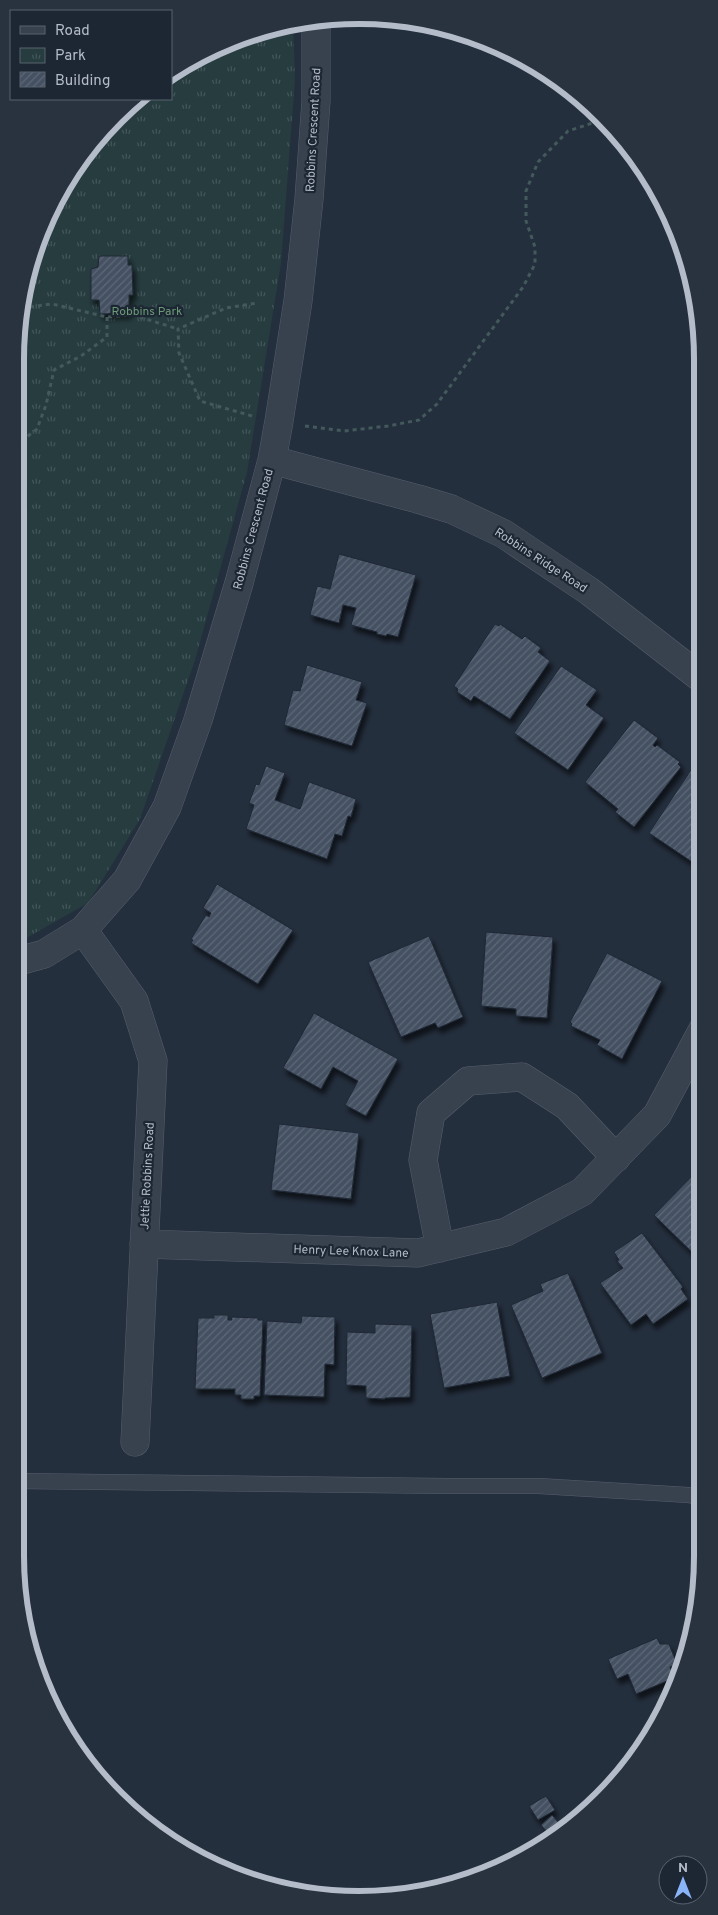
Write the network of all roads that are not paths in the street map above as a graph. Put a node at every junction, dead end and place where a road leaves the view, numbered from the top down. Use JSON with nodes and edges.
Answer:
{"nodes":[{"id":1,"x":316,"y":27,"type":"edge"},
{"id":2,"x":272,"y":460,"type":"junction"},
{"id":3,"x":694,"y":673,"type":"edge"},
{"id":4,"x":82,"y":930,"type":"junction"},
{"id":5,"x":24,"y":960,"type":"edge"},
{"id":6,"x":694,"y":1046,"type":"edge"},
{"id":7,"x":616,"y":1158,"type":"junction"},
{"id":8,"x":144,"y":1244,"type":"junction"},
{"id":9,"x":440,"y":1248,"type":"junction"},
{"id":10,"x":135,"y":1442,"type":"dead end"},
{"id":11,"x":24,"y":1480,"type":"edge"},
{"id":12,"x":694,"y":1496,"type":"edge"}],
"edges":[{"from":1,"to":2,"type":"street","name":"Robbins Crescent Road"},
{"from":2,"to":3,"type":"street","name":"Robbins Ridge Road"},
{"from":2,"to":4,"type":"street","name":"Robbins Crescent Road"},
{"from":4,"to":5,"type":"street","name":"Robbins Crescent Road"},
{"from":4,"to":8,"type":"street","name":"Jettie Robbins Road"},
{"from":6,"to":7,"type":"street","name":"Henry Lee Knox Lane"},
{"from":7,"to":9,"type":"street","name":"Henry Lee Knox Lane"},
{"from":7,"to":9,"type":"street"},
{"from":8,"to":9,"type":"street","name":"Henry Lee Knox Lane"},
{"from":8,"to":10,"type":"street","name":"Jettie Robbins Road"},
{"from":11,"to":12,"type":"lane"}]}
